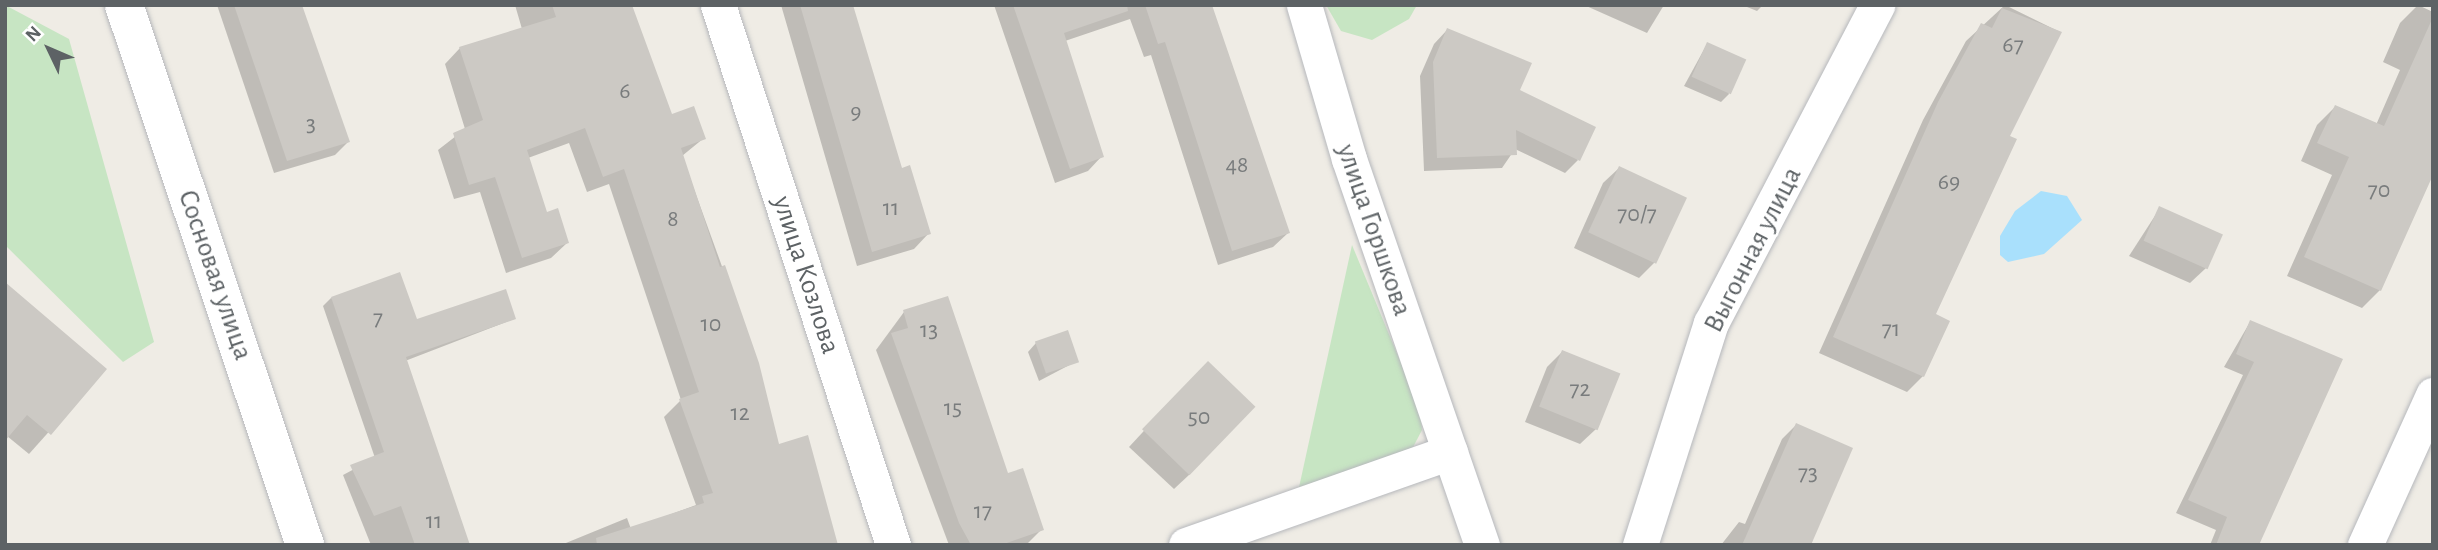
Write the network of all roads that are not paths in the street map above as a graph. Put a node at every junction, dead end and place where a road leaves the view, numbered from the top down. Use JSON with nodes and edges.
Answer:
{"nodes":[{"id":1,"x":124,"y":5,"type":"edge"},
{"id":2,"x":718,"y":5,"type":"edge"},
{"id":3,"x":1304,"y":5,"type":"edge"},
{"id":4,"x":1877,"y":5,"type":"edge"},
{"id":5,"x":2433,"y":395,"type":"edge"},
{"id":6,"x":1450,"y":452,"type":"junction"},
{"id":7,"x":305,"y":545,"type":"edge"},
{"id":8,"x":893,"y":545,"type":"edge"},
{"id":9,"x":1186,"y":545,"type":"edge"},
{"id":10,"x":1482,"y":545,"type":"edge"},
{"id":11,"x":1640,"y":545,"type":"edge"},
{"id":12,"x":2365,"y":545,"type":"edge"}],
"edges":[{"from":1,"to":7,"type":"street","name":"Сосновая улица"},
{"from":2,"to":8,"type":"street","name":"улица Козлова"},
{"from":3,"to":6,"type":"street","name":"улица Горшкова"},
{"from":4,"to":11,"type":"street","name":"Выгонная улица"},
{"from":5,"to":12,"type":"street"},
{"from":6,"to":9,"type":"street"},
{"from":6,"to":10,"type":"street","name":"улица Горшкова"}]}
